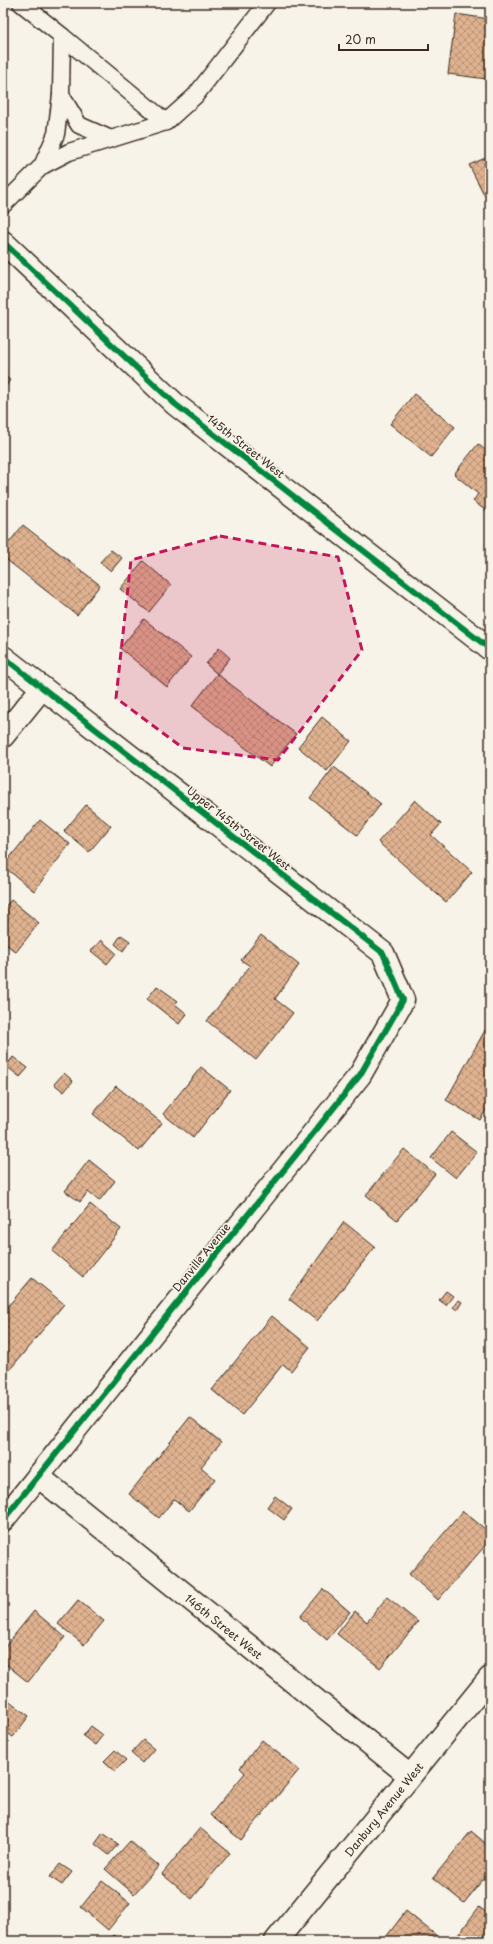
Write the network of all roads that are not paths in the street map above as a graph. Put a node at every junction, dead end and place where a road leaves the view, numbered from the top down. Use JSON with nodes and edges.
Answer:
{"nodes":[{"id":1,"x":21,"y":3,"type":"edge"},
{"id":2,"x":267,"y":3,"type":"edge"},
{"id":3,"x":62,"y":36,"type":"junction"},
{"id":4,"x":61,"y":95,"type":"junction"},
{"id":5,"x":166,"y":122,"type":"junction"},
{"id":6,"x":111,"y":139,"type":"junction"},
{"id":7,"x":42,"y":166,"type":"junction"},
{"id":8,"x":3,"y":206,"type":"edge"},
{"id":9,"x":4,"y":244,"type":"edge"},
{"id":10,"x":490,"y":649,"type":"edge"},
{"id":11,"x":3,"y":657,"type":"edge"},
{"id":12,"x":42,"y":688,"type":"junction"},
{"id":13,"x":3,"y":736,"type":"edge"},
{"id":14,"x":403,"y":1000,"type":"joint"},
{"id":15,"x":38,"y":1476,"type":"junction"},
{"id":16,"x":3,"y":1520,"type":"edge"},
{"id":17,"x":490,"y":1678,"type":"edge"},
{"id":18,"x":410,"y":1776,"type":"junction"},
{"id":19,"x":276,"y":1941,"type":"edge"}],
"edges":[{"from":1,"to":3,"type":"lane"},
{"from":2,"to":5,"type":"lane"},
{"from":3,"to":4,"type":"lane"},
{"from":3,"to":5,"type":"lane"},
{"from":4,"to":6,"type":"lane"},
{"from":4,"to":7,"type":"lane"},
{"from":5,"to":6,"type":"lane"},
{"from":6,"to":7,"type":"lane"},
{"from":7,"to":8,"type":"lane"},
{"from":9,"to":10,"type":"street","name":"145th Street West"},
{"from":11,"to":12,"type":"street","name":"Upper 145th Street West"},
{"from":12,"to":13,"type":"street"},
{"from":12,"to":14,"type":"street","name":"Upper 145th Street West"},
{"from":14,"to":15,"type":"street","name":"Danville Avenue"},
{"from":15,"to":16,"type":"street","name":"Danville Avenue"},
{"from":15,"to":18,"type":"street","name":"146th Street West"},
{"from":17,"to":18,"type":"street","name":"Danbury Avenue West"},
{"from":18,"to":19,"type":"street","name":"Danbury Avenue West"}]}
